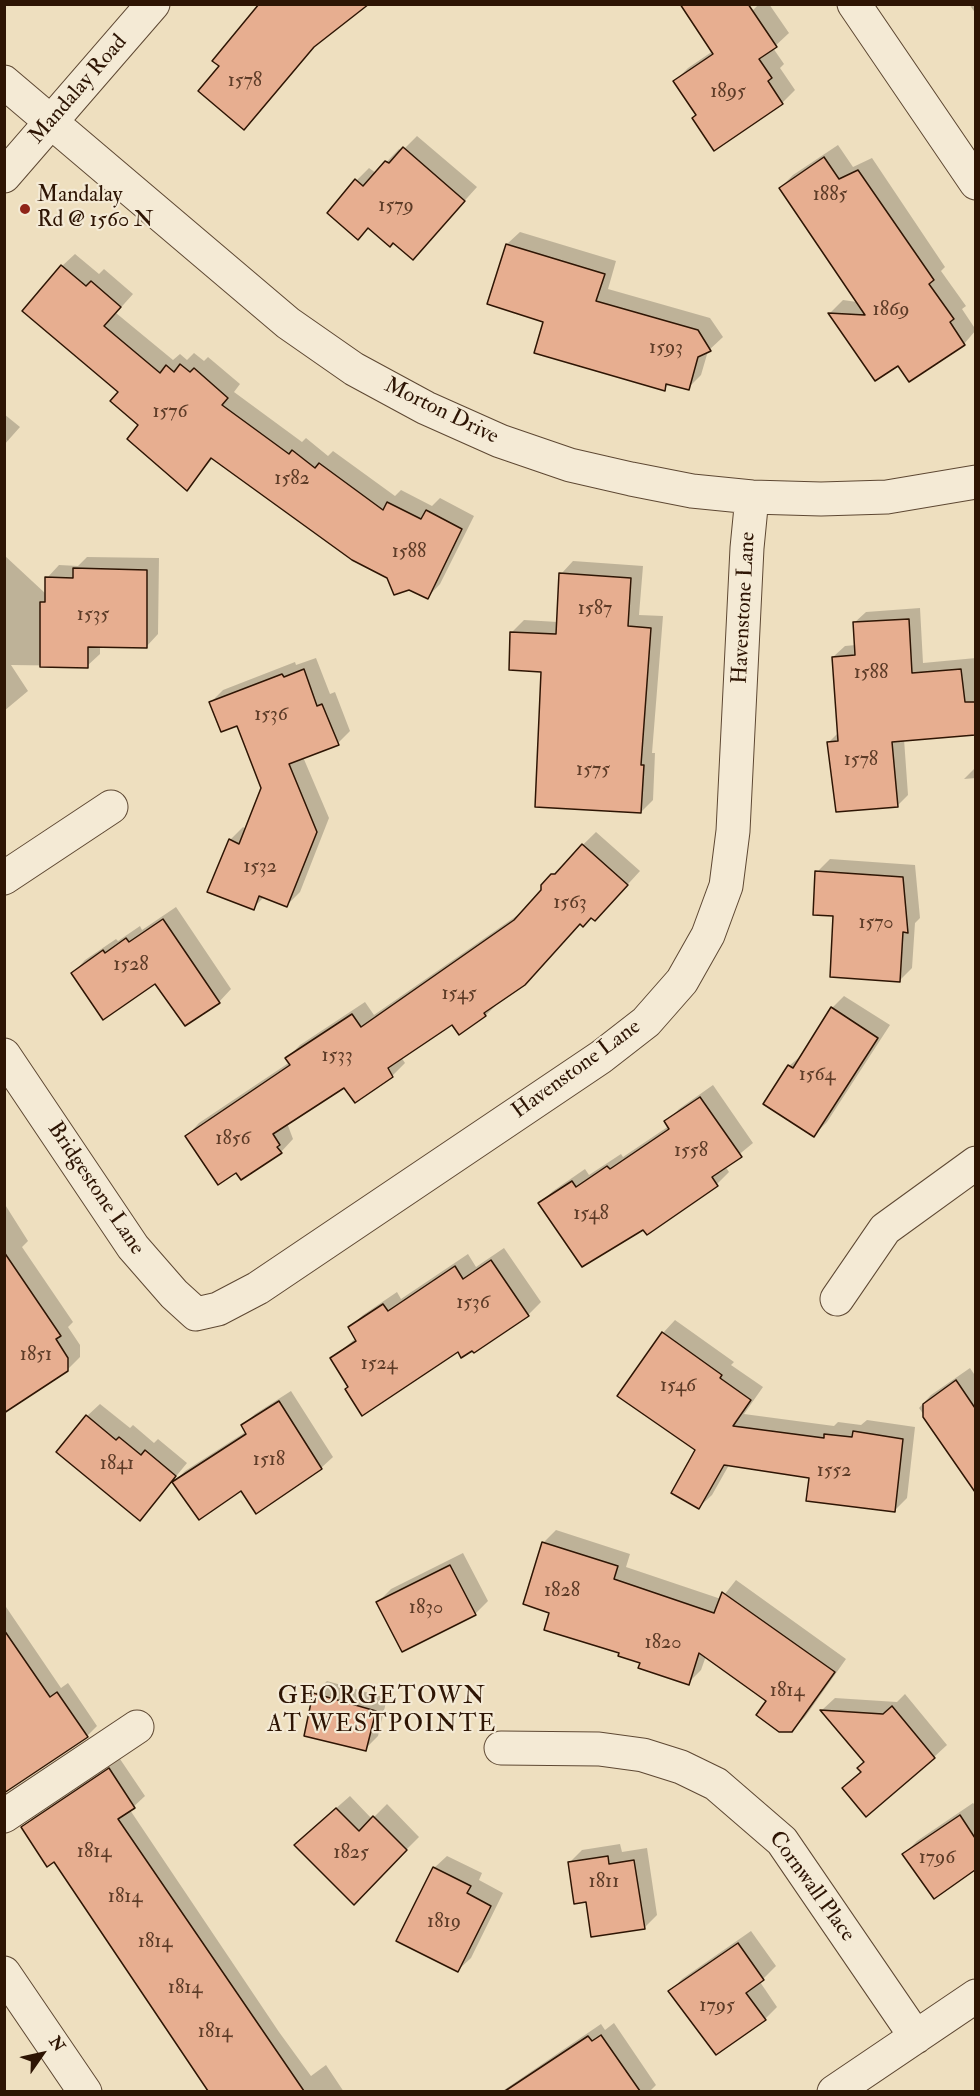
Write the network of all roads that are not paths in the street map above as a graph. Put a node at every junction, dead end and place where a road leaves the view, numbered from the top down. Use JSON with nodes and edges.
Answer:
{"nodes":[{"id":1,"x":153,"y":4,"type":"edge"},
{"id":2,"x":854,"y":4,"type":"edge"},
{"id":3,"x":4,"y":82,"type":"edge"},
{"id":4,"x":51,"y":123,"type":"junction"},
{"id":5,"x":4,"y":176,"type":"edge"},
{"id":6,"x":975,"y":183,"type":"edge"},
{"id":7,"x":975,"y":483,"type":"edge"},
{"id":8,"x":752,"y":497,"type":"junction"},
{"id":9,"x":111,"y":807,"type":"dead end"},
{"id":10,"x":4,"y":878,"type":"edge"},
{"id":11,"x":4,"y":1055,"type":"edge"},
{"id":12,"x":975,"y":1163,"type":"edge"},
{"id":13,"x":837,"y":1299,"type":"dead end"},
{"id":14,"x":196,"y":1314,"type":"joint"},
{"id":15,"x":137,"y":1728,"type":"dead end"},
{"id":16,"x":501,"y":1748,"type":"dead end"},
{"id":17,"x":4,"y":1816,"type":"edge"},
{"id":18,"x":4,"y":1973,"type":"edge"},
{"id":19,"x":975,"y":1996,"type":"edge"},
{"id":20,"x":916,"y":2037,"type":"junction"},
{"id":21,"x":85,"y":2091,"type":"edge"},
{"id":22,"x":834,"y":2091,"type":"edge"}],
"edges":[{"from":1,"to":4,"type":"street","name":"Mandalay Road"},
{"from":2,"to":6,"type":"street"},
{"from":3,"to":4,"type":"street","name":"Morton Drive"},
{"from":4,"to":5,"type":"street","name":"Mandalay Road"},
{"from":4,"to":8,"type":"street","name":"Morton Drive"},
{"from":7,"to":8,"type":"street","name":"Morton Drive"},
{"from":8,"to":14,"type":"street","name":"Havenstone Lane"},
{"from":9,"to":10,"type":"street"},
{"from":11,"to":14,"type":"street","name":"Bridgestone Lane"},
{"from":12,"to":13,"type":"street"},
{"from":15,"to":17,"type":"street"},
{"from":16,"to":20,"type":"street","name":"Cornwall Place"},
{"from":18,"to":21,"type":"street"},
{"from":19,"to":20,"type":"street"},
{"from":20,"to":22,"type":"street"}]}
